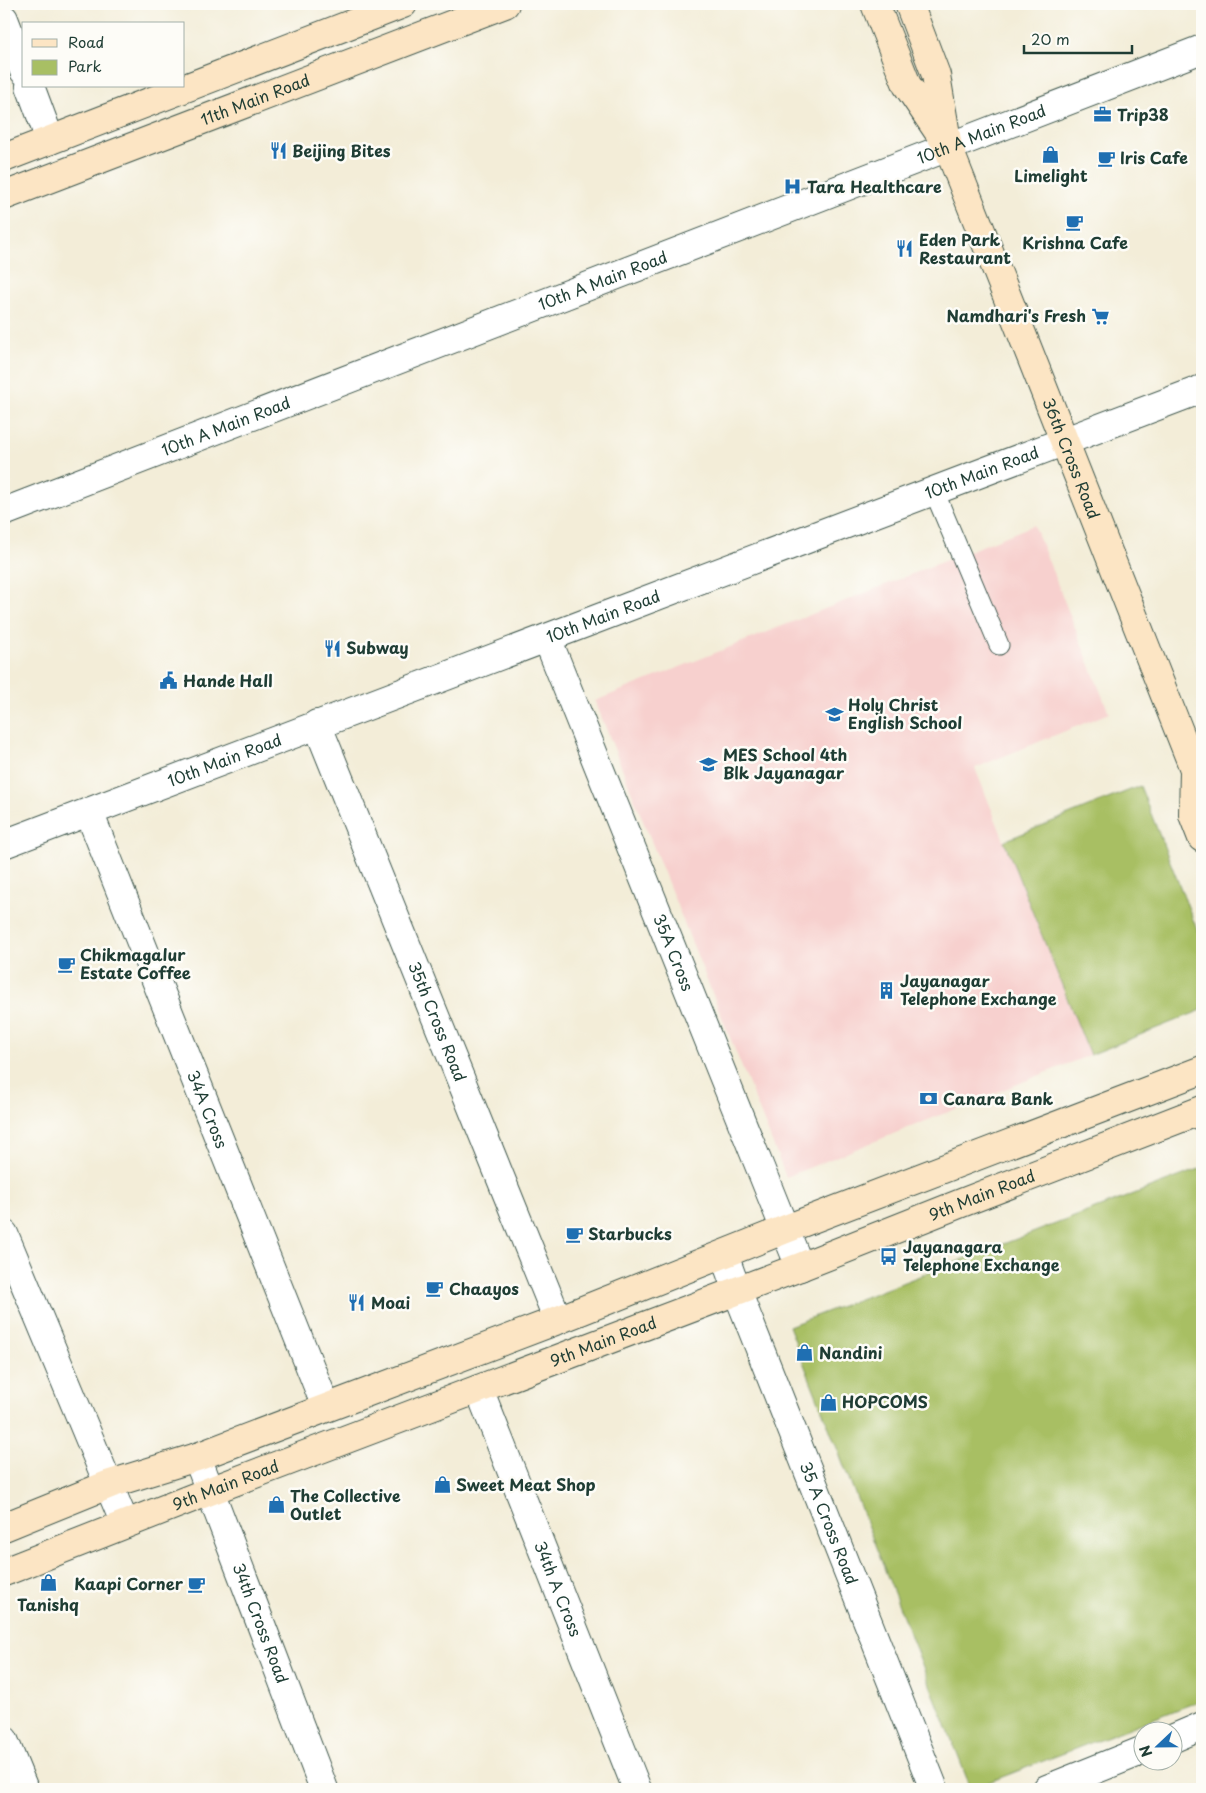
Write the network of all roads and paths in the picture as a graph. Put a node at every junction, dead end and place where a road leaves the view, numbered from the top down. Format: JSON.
{"nodes":[{"id":1,"x":404,"y":4,"type":"edge"},
{"id":2,"x":505,"y":4,"type":"edge"},
{"id":3,"x":875,"y":4,"type":"edge"},
{"id":4,"x":909,"y":4,"type":"edge"},
{"id":5,"x":4,"y":19,"type":"edge"},
{"id":6,"x":1202,"y":49,"type":"edge"},
{"id":7,"x":22,"y":66,"type":"edge"},
{"id":8,"x":31,"y":88,"type":"edge"},
{"id":9,"x":50,"y":140,"type":"junction"},
{"id":10,"x":948,"y":147,"type":"junction"},
{"id":11,"x":4,"y":158,"type":"edge"},
{"id":12,"x":4,"y":196,"type":"edge"},
{"id":13,"x":1202,"y":389,"type":"edge"},
{"id":14,"x":1065,"y":441,"type":"junction"},
{"id":15,"x":934,"y":491,"type":"junction"},
{"id":16,"x":4,"y":512,"type":"edge"},
{"id":17,"x":548,"y":638,"type":"junction"},
{"id":18,"x":999,"y":645,"type":"dead end"},
{"id":19,"x":317,"y":724,"type":"junction"},
{"id":20,"x":1200,"y":771,"type":"edge"},
{"id":21,"x":89,"y":812,"type":"junction"},
{"id":22,"x":1202,"y":838,"type":"edge"},
{"id":23,"x":4,"y":844,"type":"edge"},
{"id":24,"x":1202,"y":1070,"type":"edge"},
{"id":25,"x":1202,"y":1110,"type":"edge"},
{"id":26,"x":786,"y":1229,"type":"junction"},
{"id":27,"x":4,"y":1234,"type":"edge"},
{"id":28,"x":724,"y":1255,"type":"junction"},
{"id":29,"x":800,"y":1267,"type":"junction"},
{"id":30,"x":737,"y":1291,"type":"junction"},
{"id":31,"x":558,"y":1320,"type":"junction"},
{"id":32,"x":479,"y":1389,"type":"junction"},
{"id":33,"x":326,"y":1407,"type":"junction"},
{"id":34,"x":197,"y":1457,"type":"junction"},
{"id":35,"x":110,"y":1484,"type":"junction"},
{"id":36,"x":210,"y":1491,"type":"junction"},
{"id":37,"x":125,"y":1524,"type":"junction"},
{"id":38,"x":4,"y":1527,"type":"edge"},
{"id":39,"x":4,"y":1572,"type":"edge"},
{"id":40,"x":1202,"y":1726,"type":"edge"},
{"id":41,"x":1184,"y":1734,"type":"edge"},
{"id":42,"x":4,"y":1740,"type":"edge"},
{"id":43,"x":1134,"y":1754,"type":"edge"},
{"id":44,"x":24,"y":1789,"type":"edge"},
{"id":45,"x":324,"y":1789,"type":"edge"},
{"id":46,"x":637,"y":1789,"type":"edge"},
{"id":47,"x":934,"y":1789,"type":"edge"},
{"id":48,"x":1047,"y":1789,"type":"edge"}],
"edges":[{"from":1,"to":9,"type":"main road"},
{"from":2,"to":12,"type":"main road","name":"11th Main Road"},
{"from":3,"to":10,"type":"main road","name":"36th Cross Road"},
{"from":4,"to":10,"type":"main road","name":"36th Cross Road"},
{"from":5,"to":7,"type":"street"},
{"from":6,"to":10,"type":"street","name":"10th A Main Road"},
{"from":8,"to":9,"type":"street"},
{"from":9,"to":11,"type":"main road"},
{"from":10,"to":14,"type":"main road","name":"36th Cross Road"},
{"from":10,"to":16,"type":"street","name":"10th A Main Road"},
{"from":13,"to":14,"type":"street","name":"10th Main Road"},
{"from":14,"to":15,"type":"street","name":"10th Main Road"},
{"from":14,"to":20,"type":"main road","name":"36th Cross Road"},
{"from":15,"to":17,"type":"street","name":"10th Main Road"},
{"from":15,"to":18,"type":"lane"},
{"from":17,"to":19,"type":"street","name":"10th Main Road"},
{"from":17,"to":26,"type":"street","name":"35A Cross"},
{"from":19,"to":21,"type":"street","name":"10th Main Road"},
{"from":19,"to":31,"type":"street","name":"35th Cross Road"},
{"from":20,"to":22,"type":"main road","name":"36th Cross Road"},
{"from":21,"to":23,"type":"street","name":"10th Main Road"},
{"from":21,"to":33,"type":"street","name":"34A Cross"},
{"from":24,"to":26,"type":"main road"},
{"from":25,"to":29,"type":"main road","name":"9th Main Road"},
{"from":26,"to":28,"type":"main road"},
{"from":26,"to":29,"type":"street","name":"35A Cross"},
{"from":27,"to":35,"type":"street"},
{"from":28,"to":30,"type":"street","name":"35 A Cross Road"},
{"from":28,"to":31,"type":"main road"},
{"from":29,"to":30,"type":"main road","name":"9th Main Road"},
{"from":30,"to":32,"type":"main road","name":"9th Main Road"},
{"from":30,"to":47,"type":"street","name":"35 A Cross Road"},
{"from":31,"to":33,"type":"main road"},
{"from":32,"to":36,"type":"main road","name":"9th Main Road"},
{"from":32,"to":46,"type":"street","name":"34th A Cross"},
{"from":33,"to":34,"type":"main road"},
{"from":34,"to":35,"type":"main road"},
{"from":34,"to":36,"type":"street","name":"34th Cross Road"},
{"from":35,"to":37,"type":"street"},
{"from":35,"to":38,"type":"main road"},
{"from":36,"to":37,"type":"main road","name":"9th Main Road"},
{"from":36,"to":45,"type":"street","name":"34th Cross Road"},
{"from":37,"to":39,"type":"main road","name":"9th Main Road"},
{"from":40,"to":41,"type":"street"},
{"from":42,"to":44,"type":"street"},
{"from":43,"to":48,"type":"street"}]}
